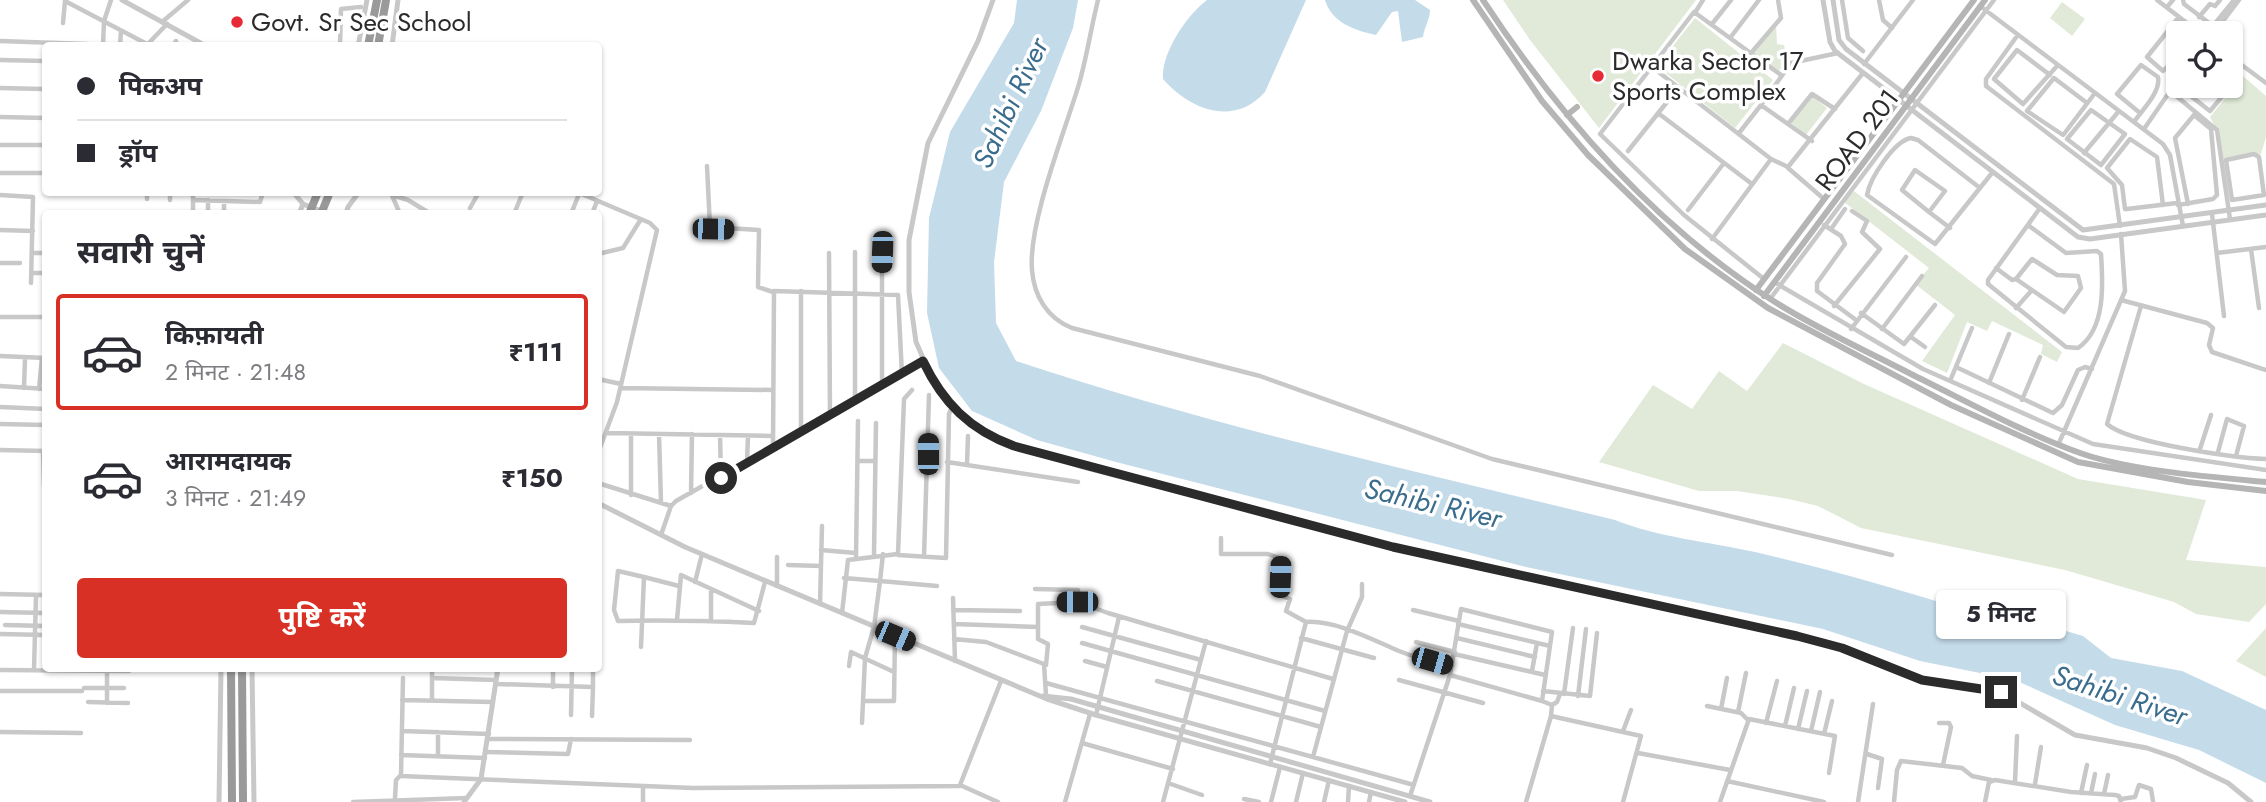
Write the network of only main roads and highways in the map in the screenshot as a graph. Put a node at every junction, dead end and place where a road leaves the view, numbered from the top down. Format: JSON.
{"nodes":[{"id":1,"x":377,"y":0,"type":"edge"},
{"id":2,"x":386,"y":0,"type":"edge"},
{"id":3,"x":1473,"y":0,"type":"edge"},
{"id":4,"x":1483,"y":0,"type":"edge"},
{"id":5,"x":1974,"y":0,"type":"edge"},
{"id":6,"x":1983,"y":6,"type":"edge"},
{"id":7,"x":369,"y":42,"type":"edge"},
{"id":8,"x":379,"y":42,"type":"edge"},
{"id":9,"x":1577,"y":107,"type":"dead end"},
{"id":10,"x":1567,"y":115,"type":"junction"},
{"id":11,"x":1757,"y":289,"type":"junction"},
{"id":12,"x":1751,"y":297,"type":"junction"},
{"id":13,"x":1767,"y":297,"type":"junction"},
{"id":14,"x":1759,"y":302,"type":"junction"},
{"id":15,"x":2266,"y":482,"type":"edge"},
{"id":16,"x":2266,"y":491,"type":"edge"},
{"id":17,"x":231,"y":672,"type":"edge"},
{"id":18,"x":243,"y":672,"type":"edge"},
{"id":19,"x":232,"y":802,"type":"edge"},
{"id":20,"x":243,"y":802,"type":"edge"}],
"edges":[{"from":1,"to":7,"type":"highway"},
{"from":2,"to":8,"type":"highway"},
{"from":3,"to":12,"type":"main road"},
{"from":4,"to":10,"type":"main road"},
{"from":5,"to":11,"type":"main road","name":"ROAD 201"},
{"from":6,"to":13,"type":"main road","name":"ROAD 201"},
{"from":9,"to":10,"type":"main road"},
{"from":10,"to":11,"type":"main road"},
{"from":11,"to":12,"type":"main road","name":"ROAD 201"},
{"from":11,"to":13,"type":"main road"},
{"from":12,"to":14,"type":"main road"},
{"from":13,"to":14,"type":"main road","name":"ROAD 201"},
{"from":13,"to":15,"type":"main road"},
{"from":14,"to":16,"type":"main road"},
{"from":17,"to":19,"type":"highway"},
{"from":18,"to":20,"type":"highway"}]}
